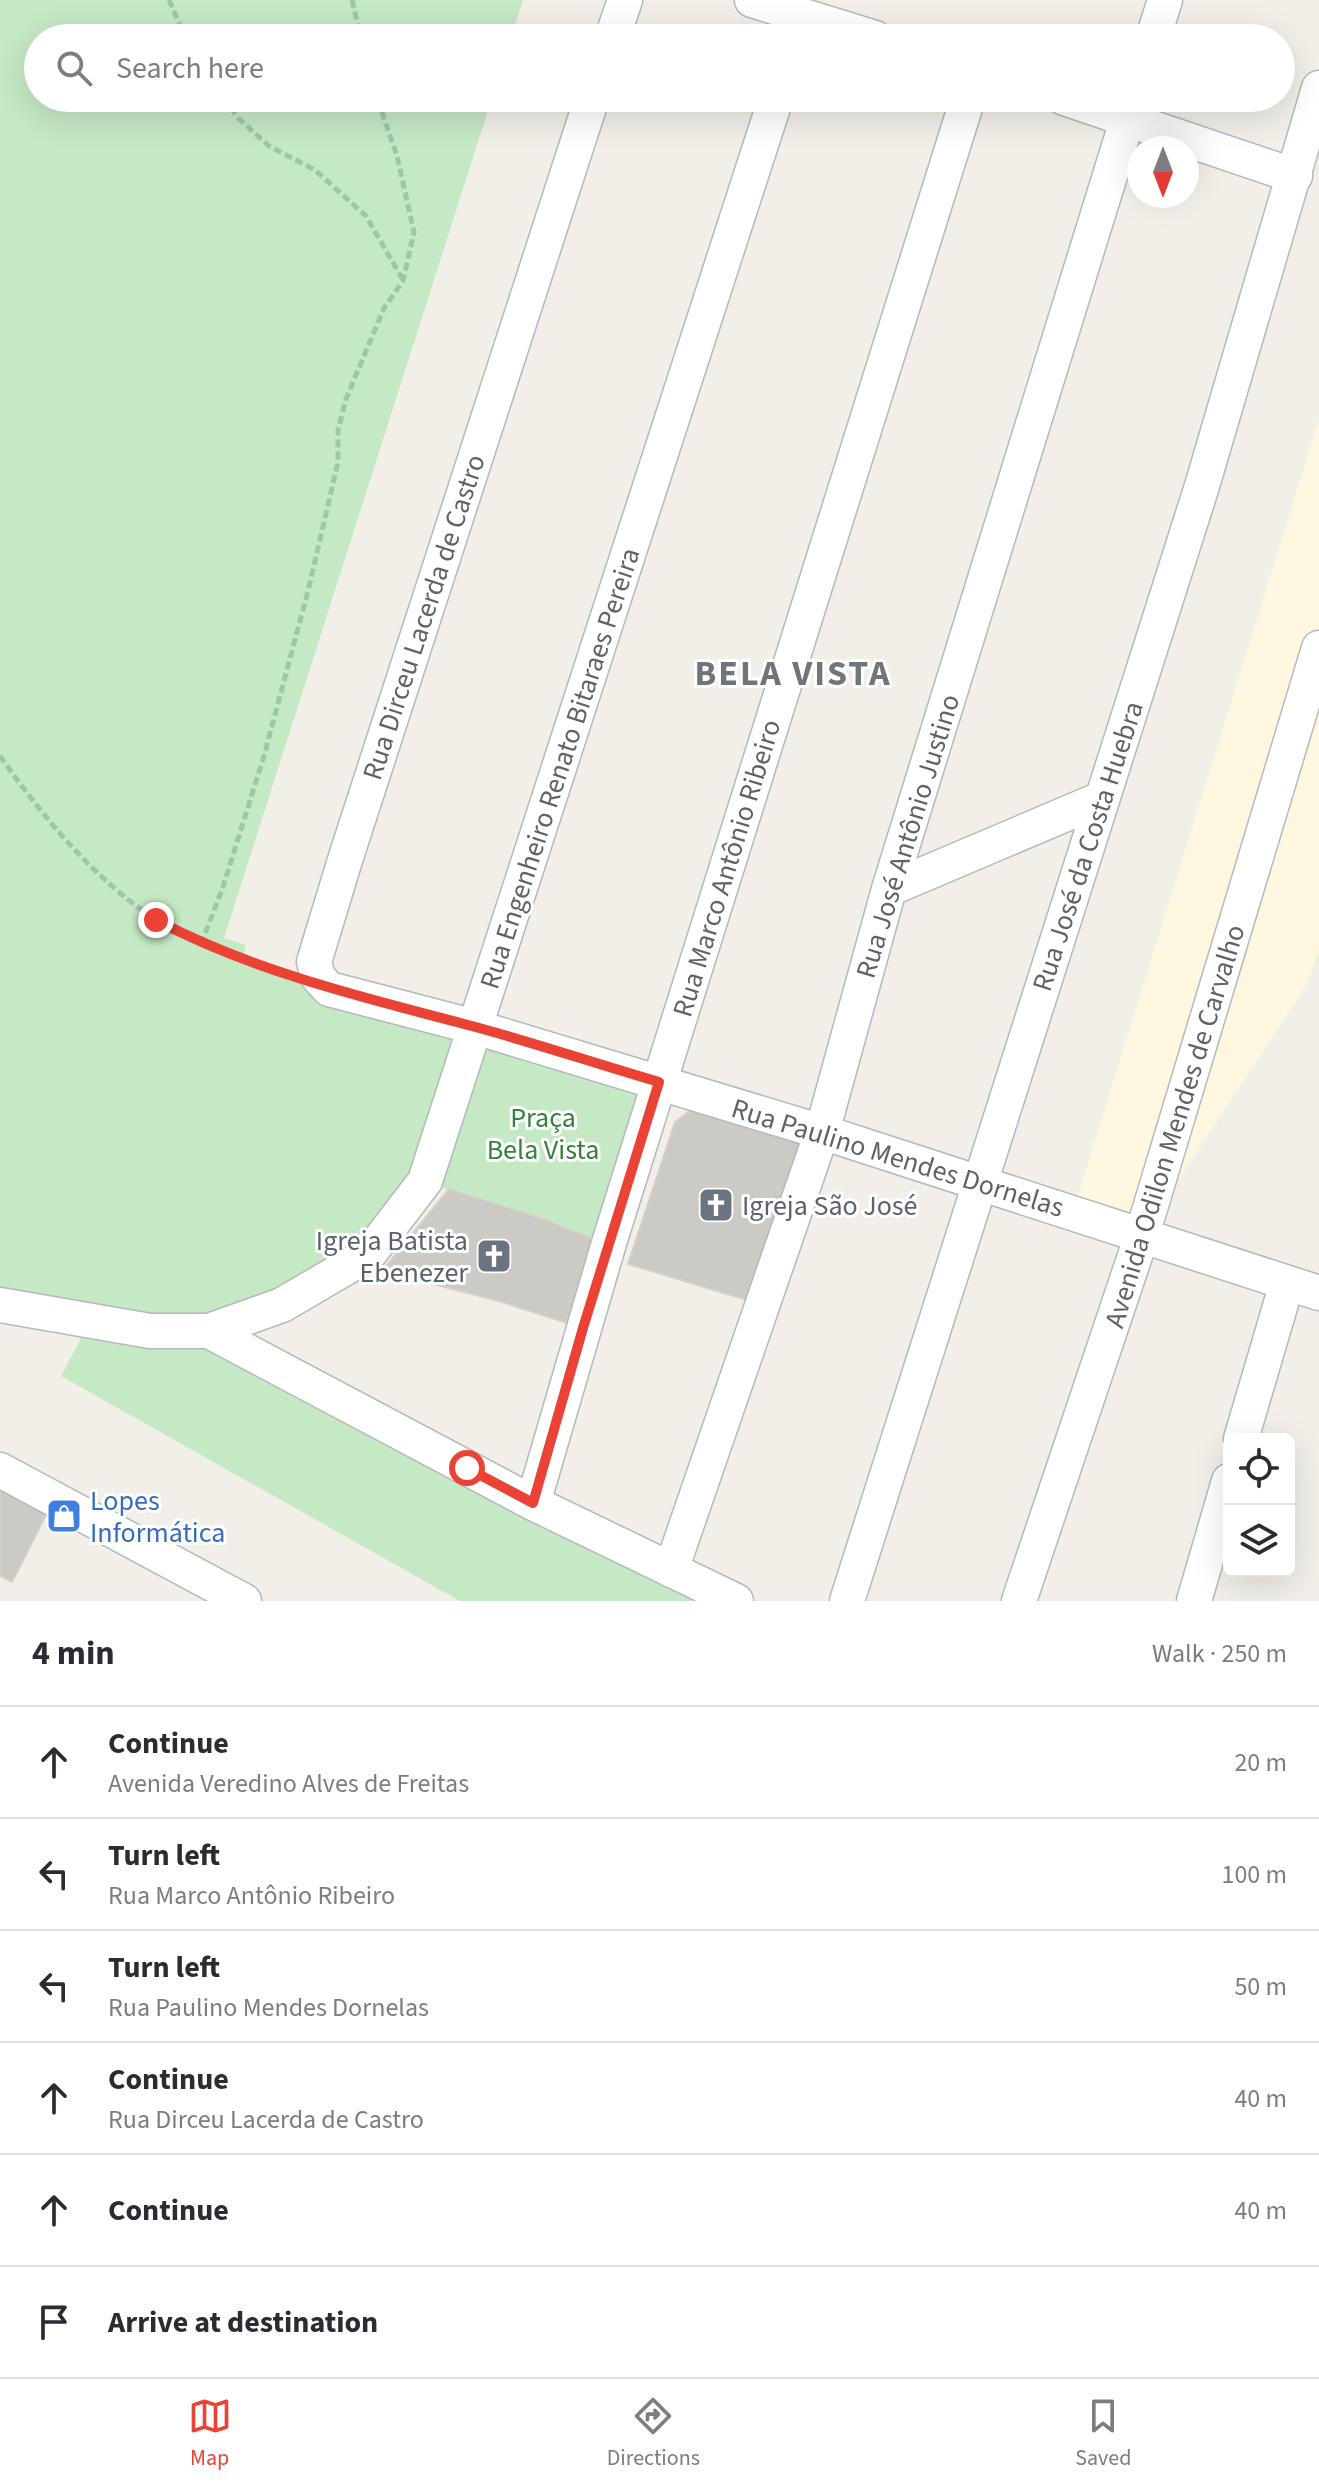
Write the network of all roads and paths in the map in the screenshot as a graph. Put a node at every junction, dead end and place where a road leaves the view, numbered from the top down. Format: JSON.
{"nodes":[{"id":1,"x":169,"y":0,"type":"edge"},
{"id":2,"x":352,"y":0,"type":"edge"},
{"id":3,"x":625,"y":0,"type":"edge"},
{"id":4,"x":752,"y":0,"type":"edge"},
{"id":5,"x":1165,"y":0,"type":"edge"},
{"id":6,"x":180,"y":24,"type":"edge"},
{"id":7,"x":358,"y":24,"type":"edge"},
{"id":8,"x":617,"y":24,"type":"edge"},
{"id":9,"x":795,"y":24,"type":"edge"},
{"id":10,"x":1157,"y":24,"type":"edge"},
{"id":11,"x":1319,"y":88,"type":"edge"},
{"id":12,"x":234,"y":112,"type":"edge"},
{"id":13,"x":382,"y":112,"type":"edge"},
{"id":14,"x":587,"y":112,"type":"edge"},
{"id":15,"x":771,"y":112,"type":"edge"},
{"id":16,"x":964,"y":112,"type":"edge"},
{"id":17,"x":1130,"y":112,"type":"edge"},
{"id":18,"x":1141,"y":112,"type":"edge"},
{"id":19,"x":1295,"y":176,"type":"junction"},
{"id":20,"x":403,"y":281,"type":"junction"},
{"id":21,"x":1319,"y":648,"type":"edge"},
{"id":22,"x":0,"y":756,"type":"edge"},
{"id":23,"x":1101,"y":799,"type":"junction"},
{"id":24,"x":889,"y":889,"type":"junction"},
{"id":25,"x":201,"y":944,"type":"junction"},
{"id":26,"x":329,"y":989,"type":"junction"},
{"id":27,"x":475,"y":1027,"type":"junction"},
{"id":28,"x":659,"y":1082,"type":"junction"},
{"id":29,"x":822,"y":1132,"type":"junction"},
{"id":30,"x":980,"y":1181,"type":"junction"},
{"id":31,"x":1142,"y":1235,"type":"junction"},
{"id":32,"x":1303,"y":1288,"type":"edge"},
{"id":33,"x":0,"y":1305,"type":"edge"},
{"id":34,"x":209,"y":1331,"type":"junction"},
{"id":35,"x":1243,"y":1433,"type":"edge"},
{"id":36,"x":0,"y":1470,"type":"edge"},
{"id":37,"x":1223,"y":1502,"type":"edge"},
{"id":38,"x":533,"y":1503,"type":"junction"},
{"id":39,"x":671,"y":1570,"type":"junction"},
{"id":40,"x":244,"y":1601,"type":"edge"},
{"id":41,"x":736,"y":1601,"type":"edge"},
{"id":42,"x":847,"y":1601,"type":"edge"},
{"id":43,"x":1019,"y":1601,"type":"edge"},
{"id":44,"x":1194,"y":1601,"type":"edge"}],
"edges":[{"from":1,"to":6,"type":"path"},
{"from":2,"to":7,"type":"path"},
{"from":3,"to":8,"type":"street"},
{"from":4,"to":9,"type":"street"},
{"from":5,"to":10,"type":"street"},
{"from":11,"to":19,"type":"street","name":"Rua José da Costa Huebra"},
{"from":12,"to":20,"type":"path"},
{"from":13,"to":20,"type":"path"},
{"from":14,"to":26,"type":"street","name":"Rua Dirceu Lacerda de Castro"},
{"from":15,"to":27,"type":"street","name":"Rua Engenheiro Renato Bitaraes Pereira"},
{"from":16,"to":28,"type":"street","name":"Rua Marco Antônio Ribeiro"},
{"from":17,"to":24,"type":"street","name":"Rua José Antônio Justino"},
{"from":18,"to":19,"type":"street"},
{"from":19,"to":23,"type":"street","name":"Rua José da Costa Huebra"},
{"from":20,"to":25,"type":"path"},
{"from":21,"to":31,"type":"street","name":"Avenida Odilon Mendes de Carvalho"},
{"from":22,"to":25,"type":"path"},
{"from":23,"to":24,"type":"street"},
{"from":23,"to":30,"type":"street","name":"Rua José da Costa Huebra"},
{"from":24,"to":29,"type":"street","name":"Rua José Antônio Justino"},
{"from":25,"to":26,"type":"path"},
{"from":26,"to":27,"type":"street"},
{"from":27,"to":28,"type":"street","name":"Rua Paulino Mendes Dornelas"},
{"from":27,"to":34,"type":"street","name":"Rua Engenheiro Renato Bitaraes Pereira"},
{"from":28,"to":29,"type":"street","name":"Rua Paulino Mendes Dornelas"},
{"from":28,"to":38,"type":"street","name":"Rua Marco Antônio Ribeiro"},
{"from":29,"to":30,"type":"street","name":"Rua Paulino Mendes Dornelas"},
{"from":29,"to":39,"type":"street","name":"Rua José Antônio Justino"},
{"from":30,"to":31,"type":"street","name":"Rua Paulino Mendes Dornelas"},
{"from":30,"to":42,"type":"street","name":"Rua José da Costa Huebra"},
{"from":31,"to":32,"type":"street","name":"Rua Paulino Mendes Dornelas"},
{"from":31,"to":43,"type":"street","name":"Avenida Odilon Mendes de Carvalho"},
{"from":32,"to":35,"type":"street"},
{"from":33,"to":34,"type":"street"},
{"from":34,"to":38,"type":"street"},
{"from":36,"to":40,"type":"street"},
{"from":37,"to":44,"type":"street"},
{"from":38,"to":39,"type":"street"},
{"from":39,"to":41,"type":"street"}]}
